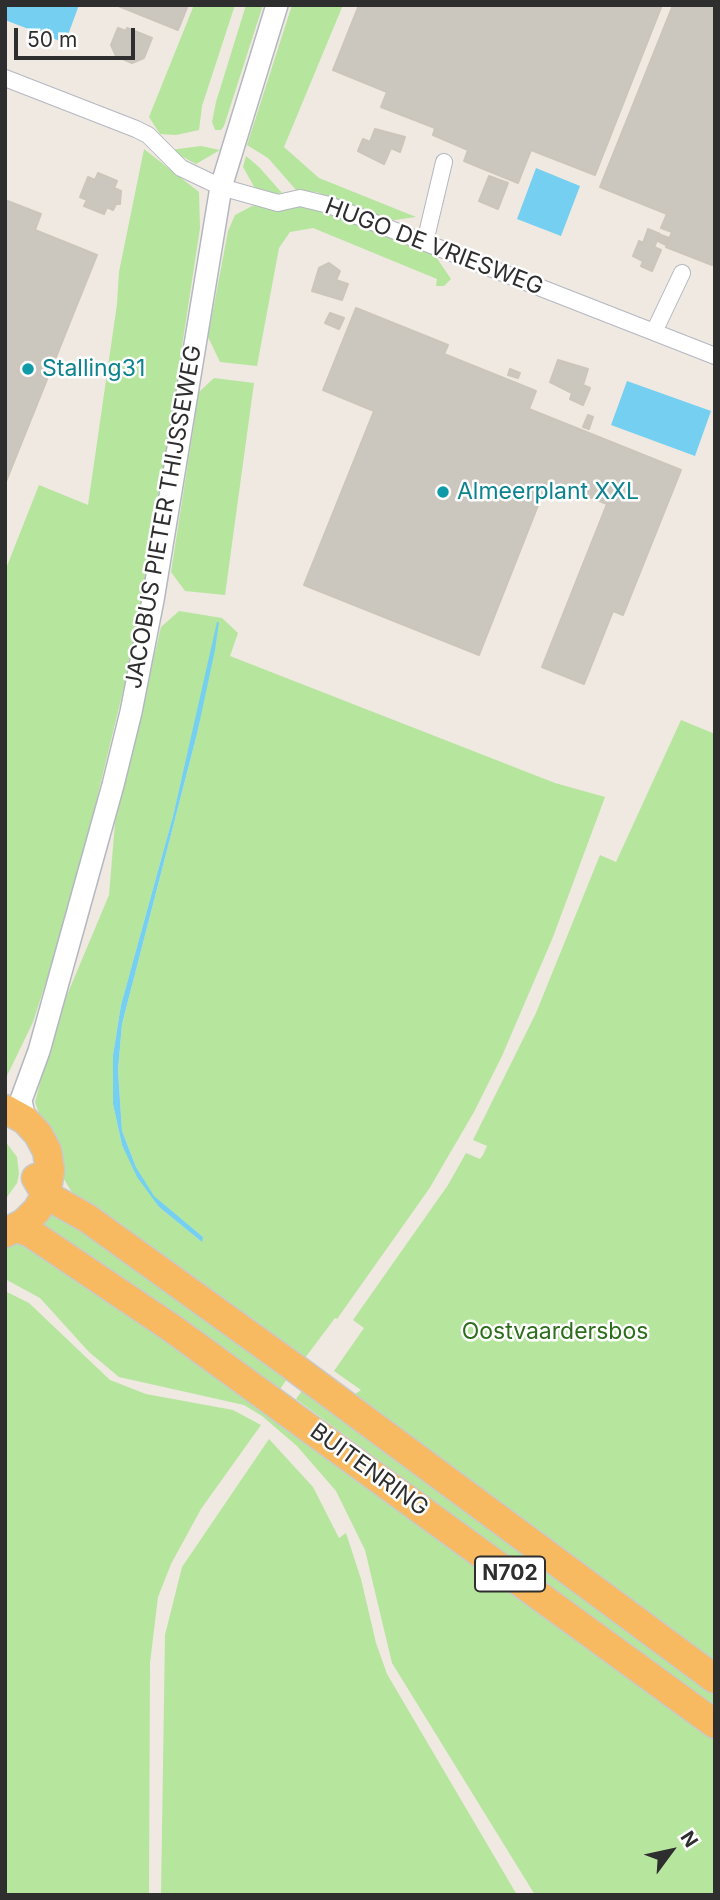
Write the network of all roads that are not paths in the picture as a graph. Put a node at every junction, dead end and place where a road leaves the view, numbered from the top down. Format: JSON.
{"nodes":[{"id":1,"x":277,"y":5,"type":"edge"},
{"id":2,"x":5,"y":78,"type":"edge"},
{"id":3,"x":444,"y":162,"type":"dead end"},
{"id":4,"x":221,"y":187,"type":"junction"},
{"id":5,"x":425,"y":242,"type":"junction"},
{"id":6,"x":682,"y":273,"type":"dead end"},
{"id":7,"x":654,"y":332,"type":"junction"},
{"id":8,"x":715,"y":356,"type":"edge"},
{"id":9,"x":43,"y":1028,"type":"junction"},
{"id":10,"x":5,"y":1096,"type":"edge"},
{"id":11,"x":12,"y":1117,"type":"edge"},
{"id":12,"x":44,"y":1184,"type":"junction"},
{"id":13,"x":9,"y":1227,"type":"edge"},
{"id":14,"x":715,"y":1679,"type":"edge"},
{"id":15,"x":715,"y":1724,"type":"edge"}],
"edges":[{"from":1,"to":4,"type":"street","name":"JACOBUS PIETER THIJSSEWEG"},
{"from":2,"to":4,"type":"street","name":"HUGO DE VRIESWEG"},
{"from":3,"to":5,"type":"street"},
{"from":4,"to":5,"type":"street","name":"HUGO DE VRIESWEG"},
{"from":4,"to":9,"type":"street","name":"JACOBUS PIETER THIJSSEWEG"},
{"from":5,"to":7,"type":"street","name":"HUGO DE VRIESWEG"},
{"from":6,"to":7,"type":"street"},
{"from":7,"to":8,"type":"street","name":"HUGO DE VRIESWEG"},
{"from":9,"to":10,"type":"street","name":"JACOBUS PIETER THIJSSEWEG"},
{"from":9,"to":11,"type":"street","name":"JACOBUS PIETER THIJSSEWEG"},
{"from":11,"to":12,"type":"highway"},
{"from":12,"to":13,"type":"highway","number":"N702"},
{"from":12,"to":14,"type":"highway","name":"BUITENRING","number":"N702"},
{"from":13,"to":15,"type":"highway","name":"BUITENRING","number":"N702"}]}
